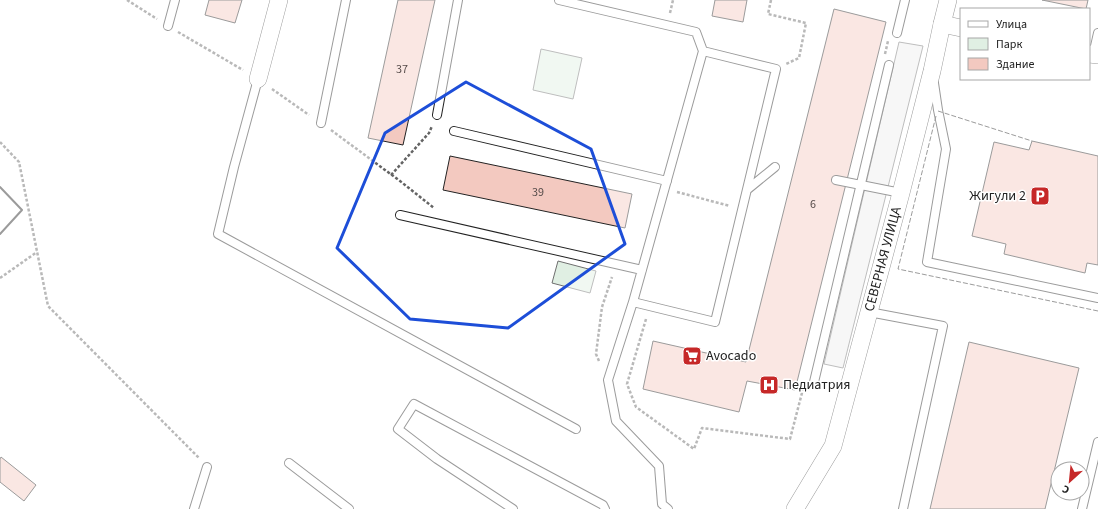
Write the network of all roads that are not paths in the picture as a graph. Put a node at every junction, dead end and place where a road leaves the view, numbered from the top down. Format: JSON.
{"nodes":[{"id":1,"x":175,"y":0,"type":"edge"},
{"id":2,"x":279,"y":0,"type":"edge"},
{"id":3,"x":346,"y":0,"type":"edge"},
{"id":4,"x":458,"y":0,"type":"edge"},
{"id":5,"x":559,"y":0,"type":"edge"},
{"id":6,"x":905,"y":0,"type":"edge"},
{"id":7,"x":948,"y":0,"type":"edge"},
{"id":8,"x":942,"y":24,"type":"junction"},
{"id":9,"x":168,"y":26,"type":"road end"},
{"id":10,"x":960,"y":28,"type":"edge"},
{"id":11,"x":897,"y":33,"type":"dead end"},
{"id":12,"x":1098,"y":33,"type":"edge"},
{"id":13,"x":703,"y":51,"type":"junction"},
{"id":14,"x":1093,"y":55,"type":"edge"},
{"id":15,"x":889,"y":65,"type":"dead end"},
{"id":16,"x":932,"y":71,"type":"junction"},
{"id":17,"x":258,"y":79,"type":"joint"},
{"id":18,"x":436,"y":115,"type":"dead end"},
{"id":19,"x":321,"y":123,"type":"dead end"},
{"id":20,"x":454,"y":131,"type":"dead end"},
{"id":21,"x":774,"y":167,"type":"dead end"},
{"id":22,"x":836,"y":180,"type":"dead end"},
{"id":23,"x":666,"y":185,"type":"junction"},
{"id":24,"x":860,"y":185,"type":"junction"},
{"id":25,"x":748,"y":189,"type":"junction"},
{"id":26,"x":901,"y":193,"type":"junction"},
{"id":27,"x":400,"y":215,"type":"dead end"},
{"id":28,"x":642,"y":270,"type":"junction"},
{"id":29,"x":1098,"y":298,"type":"edge"},
{"id":30,"x":633,"y":302,"type":"junction"},
{"id":31,"x":869,"y":312,"type":"junction"},
{"id":32,"x":814,"y":382,"type":"dead end"},
{"id":33,"x":576,"y":429,"type":"dead end"},
{"id":34,"x":1098,"y":442,"type":"edge"},
{"id":35,"x":288,"y":462,"type":"dead end"},
{"id":36,"x":207,"y":467,"type":"road end"},
{"id":37,"x":194,"y":509,"type":"edge"},
{"id":38,"x":349,"y":509,"type":"edge"},
{"id":39,"x":513,"y":509,"type":"edge"},
{"id":40,"x":605,"y":509,"type":"edge"},
{"id":41,"x":668,"y":509,"type":"edge"},
{"id":42,"x":795,"y":509,"type":"edge"},
{"id":43,"x":903,"y":509,"type":"edge"},
{"id":44,"x":1082,"y":509,"type":"edge"}],
"edges":[{"from":1,"to":9,"type":"lane"},
{"from":2,"to":17,"type":"street"},
{"from":3,"to":19,"type":"lane"},
{"from":4,"to":18,"type":"lane"},
{"from":5,"to":13,"type":"lane"},
{"from":6,"to":11,"type":"lane"},
{"from":7,"to":8,"type":"street","name":"СЕВЕРНАЯ УЛИЦА"},
{"from":8,"to":10,"type":"street"},
{"from":8,"to":16,"type":"street","name":"СЕВЕРНАЯ УЛИЦА"},
{"from":12,"to":14,"type":"lane"},
{"from":13,"to":23,"type":"lane"},
{"from":13,"to":25,"type":"lane"},
{"from":15,"to":24,"type":"lane"},
{"from":16,"to":26,"type":"street","name":"СЕВЕРНАЯ УЛИЦА"},
{"from":16,"to":29,"type":"lane"},
{"from":17,"to":33,"type":"lane"},
{"from":20,"to":23,"type":"lane"},
{"from":21,"to":25,"type":"lane"},
{"from":22,"to":24,"type":"lane"},
{"from":23,"to":28,"type":"lane"},
{"from":24,"to":26,"type":"lane"},
{"from":24,"to":32,"type":"lane"},
{"from":25,"to":30,"type":"lane"},
{"from":26,"to":31,"type":"street","name":"СЕВЕРНАЯ УЛИЦА"},
{"from":27,"to":28,"type":"lane"},
{"from":28,"to":30,"type":"lane"},
{"from":30,"to":41,"type":"lane"},
{"from":31,"to":42,"type":"street","name":"СЕВЕРНАЯ УЛИЦА"},
{"from":31,"to":43,"type":"lane"},
{"from":34,"to":44,"type":"lane"},
{"from":35,"to":38,"type":"lane"},
{"from":36,"to":37,"type":"lane"},
{"from":39,"to":40,"type":"lane"}]}
